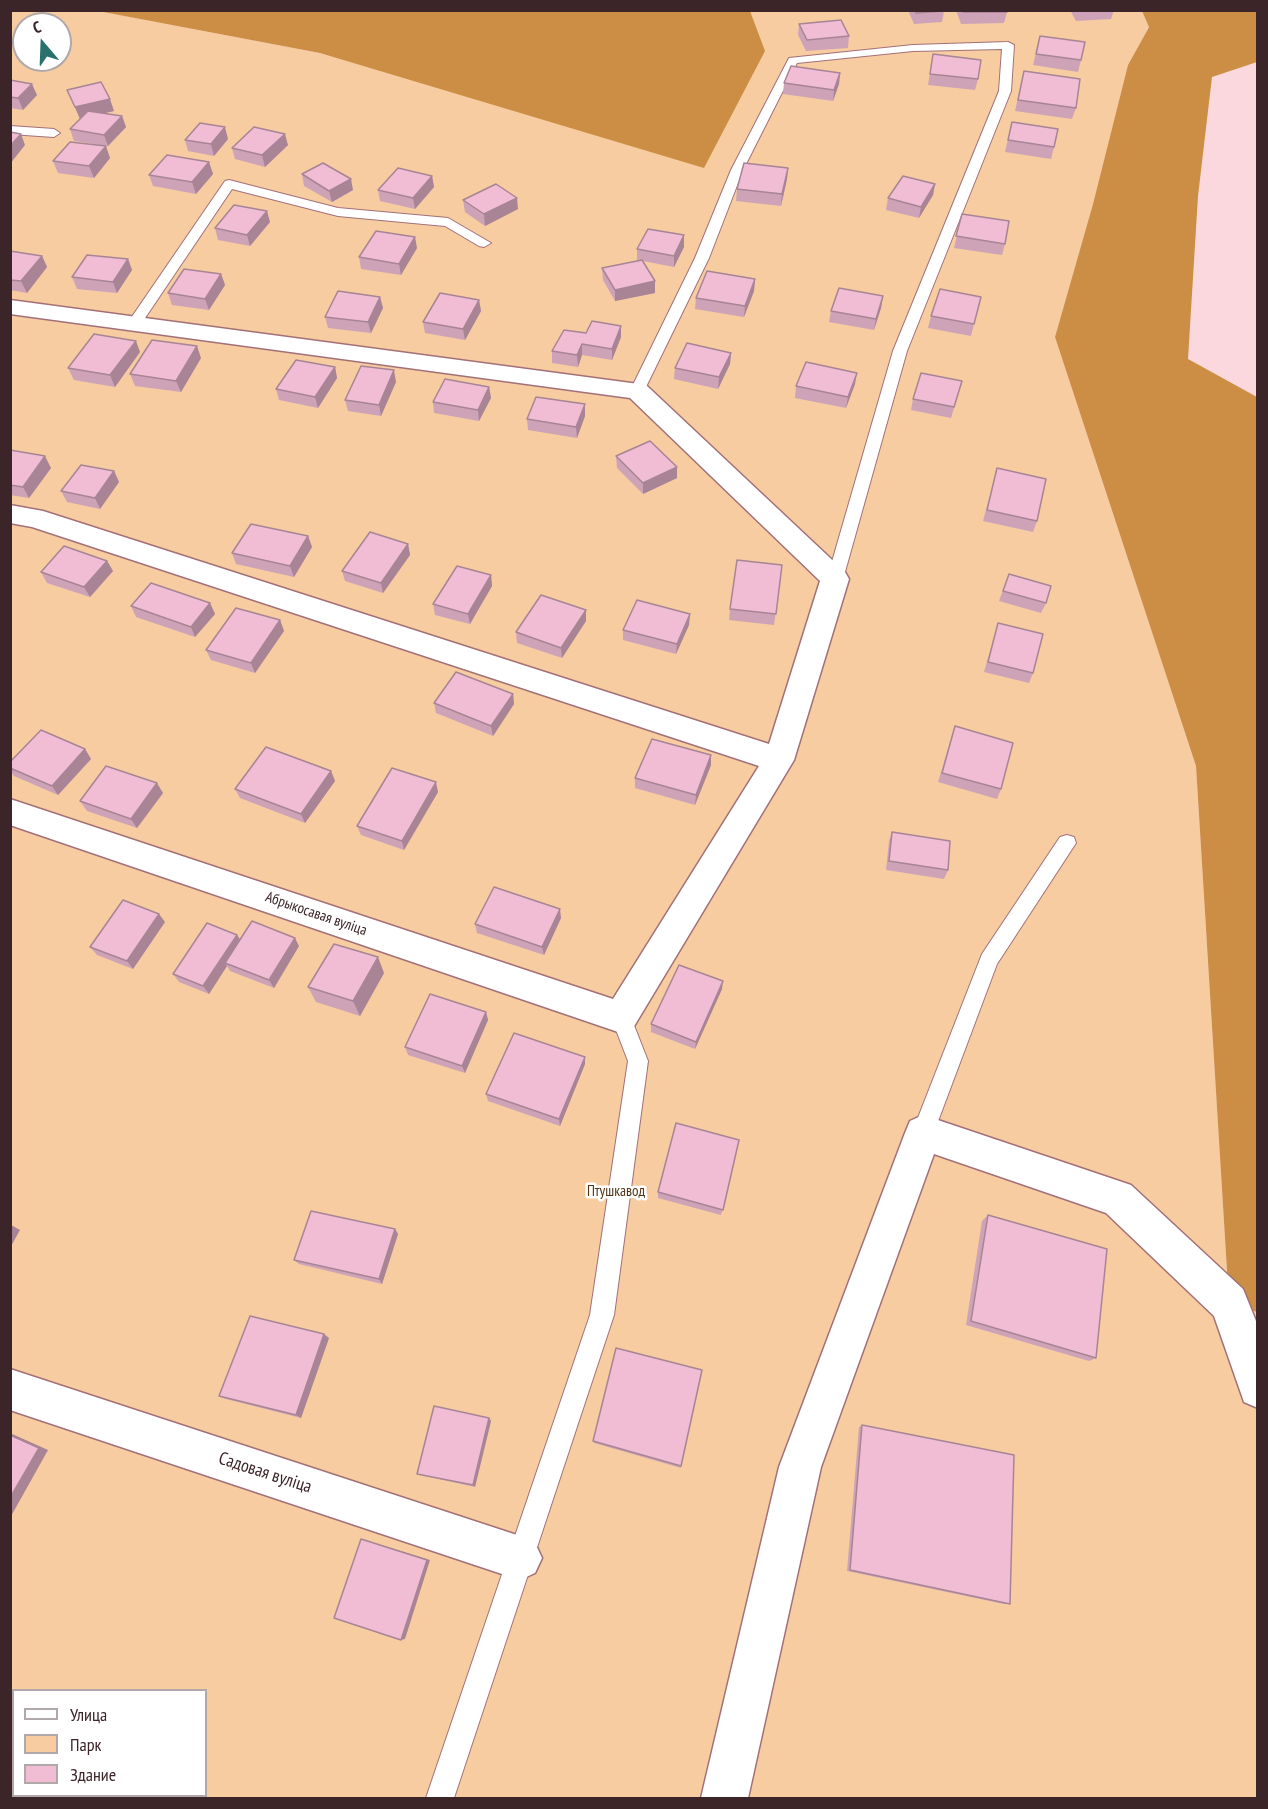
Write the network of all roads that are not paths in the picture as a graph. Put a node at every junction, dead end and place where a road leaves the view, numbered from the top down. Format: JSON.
{"nodes":[{"id":1,"x":10,"y":130,"type":"edge"},
{"id":2,"x":54,"y":133,"type":"dead end"},
{"id":3,"x":484,"y":243,"type":"dead end"},
{"id":4,"x":10,"y":308,"type":"edge"},
{"id":5,"x":134,"y":324,"type":"junction"},
{"id":6,"x":637,"y":391,"type":"junction"},
{"id":7,"x":10,"y":514,"type":"edge"},
{"id":8,"x":835,"y":579,"type":"junction"},
{"id":9,"x":779,"y":760,"type":"junction"},
{"id":10,"x":10,"y":812,"type":"edge"},
{"id":11,"x":1067,"y":843,"type":"dead end"},
{"id":12,"x":621,"y":1017,"type":"junction"},
{"id":13,"x":923,"y":1133,"type":"junction"},
{"id":14,"x":1257,"y":1383,"type":"edge"},
{"id":15,"x":10,"y":1389,"type":"edge"},
{"id":16,"x":520,"y":1558,"type":"junction"},
{"id":17,"x":440,"y":1798,"type":"edge"},
{"id":18,"x":724,"y":1798,"type":"edge"}],
"edges":[{"from":1,"to":2,"type":"lane"},
{"from":3,"to":5,"type":"lane"},
{"from":4,"to":5,"type":"street"},
{"from":5,"to":6,"type":"street"},
{"from":6,"to":8,"type":"street"},
{"from":6,"to":8,"type":"lane"},
{"from":7,"to":9,"type":"street"},
{"from":8,"to":9,"type":"street"},
{"from":9,"to":12,"type":"street"},
{"from":10,"to":12,"type":"street","name":"Абрыкосавая вуліца"},
{"from":11,"to":13,"type":"lane"},
{"from":12,"to":16,"type":"lane"},
{"from":13,"to":14,"type":"street"},
{"from":13,"to":18,"type":"street"},
{"from":15,"to":16,"type":"street","name":"Садовая вуліца"},
{"from":16,"to":17,"type":"lane"}]}
